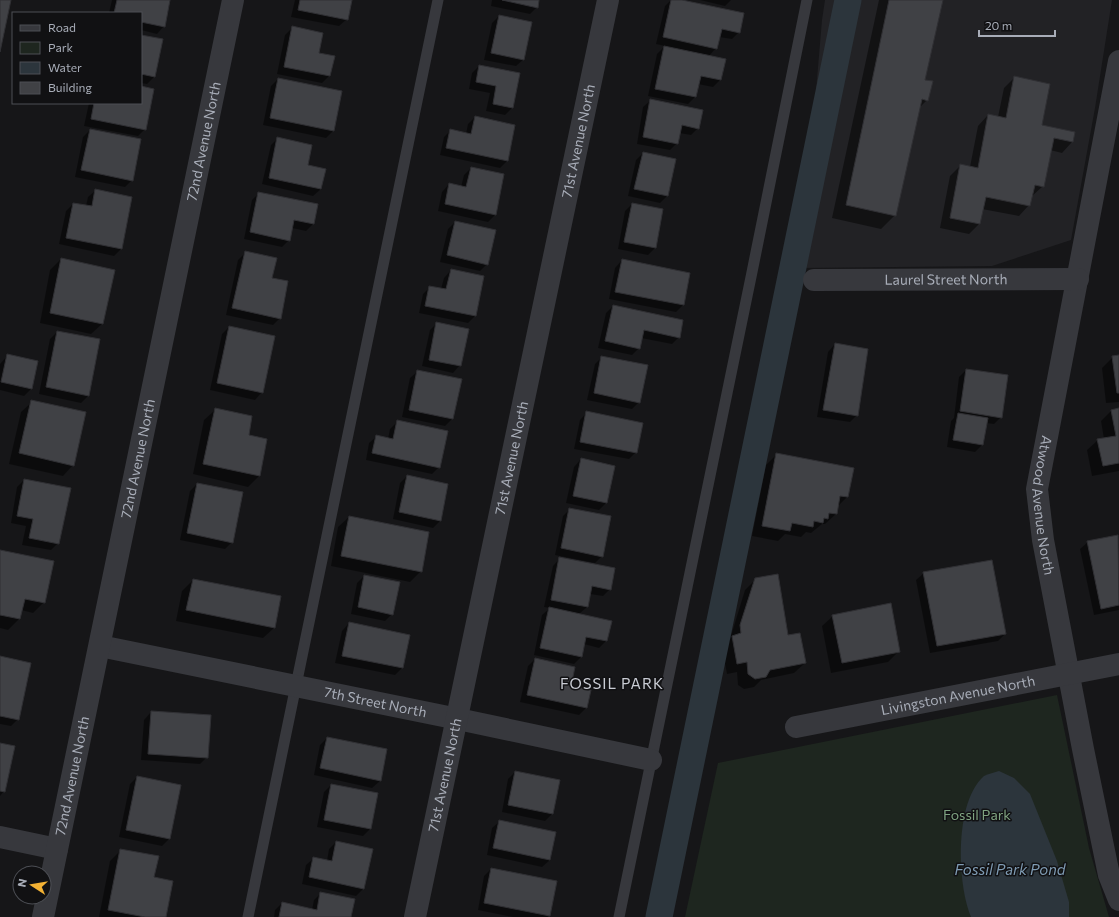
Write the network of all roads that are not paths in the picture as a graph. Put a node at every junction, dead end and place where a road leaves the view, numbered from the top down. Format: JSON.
{"nodes":[{"id":1,"x":233,"y":0,"type":"edge"},
{"id":2,"x":438,"y":0,"type":"edge"},
{"id":3,"x":608,"y":0,"type":"edge"},
{"id":4,"x":807,"y":0,"type":"edge"},
{"id":5,"x":1119,"y":61,"type":"edge"},
{"id":6,"x":1078,"y":279,"type":"junction"},
{"id":7,"x":814,"y":280,"type":"dead end"},
{"id":8,"x":100,"y":646,"type":"junction"},
{"id":9,"x":1119,"y":664,"type":"edge"},
{"id":10,"x":1068,"y":673,"type":"junction"},
{"id":11,"x":296,"y":686,"type":"junction"},
{"id":12,"x":458,"y":718,"type":"junction"},
{"id":13,"x":796,"y":727,"type":"dead end"},
{"id":14,"x":651,"y":760,"type":"junction"},
{"id":15,"x":0,"y":837,"type":"edge"},
{"id":16,"x":57,"y":850,"type":"junction"},
{"id":17,"x":1119,"y":900,"type":"edge"},
{"id":18,"x":43,"y":917,"type":"edge"},
{"id":19,"x":248,"y":917,"type":"edge"},
{"id":20,"x":415,"y":917,"type":"edge"},
{"id":21,"x":619,"y":917,"type":"edge"}],
"edges":[{"from":1,"to":8,"type":"street","name":"72nd Avenue North"},
{"from":2,"to":11,"type":"lane"},
{"from":3,"to":12,"type":"street","name":"71st Avenue North"},
{"from":4,"to":14,"type":"lane"},
{"from":5,"to":6,"type":"street","name":"Atwood Avenue North"},
{"from":6,"to":7,"type":"street","name":"Laurel Street North"},
{"from":6,"to":10,"type":"street","name":"Atwood Avenue North"},
{"from":8,"to":11,"type":"street","name":"7th Street North"},
{"from":8,"to":16,"type":"street","name":"72nd Avenue North"},
{"from":9,"to":10,"type":"street","name":"Livingston Avenue North"},
{"from":10,"to":13,"type":"street","name":"Livingston Avenue North"},
{"from":10,"to":17,"type":"street","name":"Atwood Avenue North"},
{"from":11,"to":12,"type":"street","name":"7th Street North"},
{"from":11,"to":19,"type":"lane"},
{"from":12,"to":14,"type":"street","name":"7th Street North"},
{"from":12,"to":20,"type":"street","name":"71st Avenue North"},
{"from":14,"to":21,"type":"lane"},
{"from":15,"to":16,"type":"street"},
{"from":16,"to":18,"type":"street","name":"72nd Avenue North"}]}
